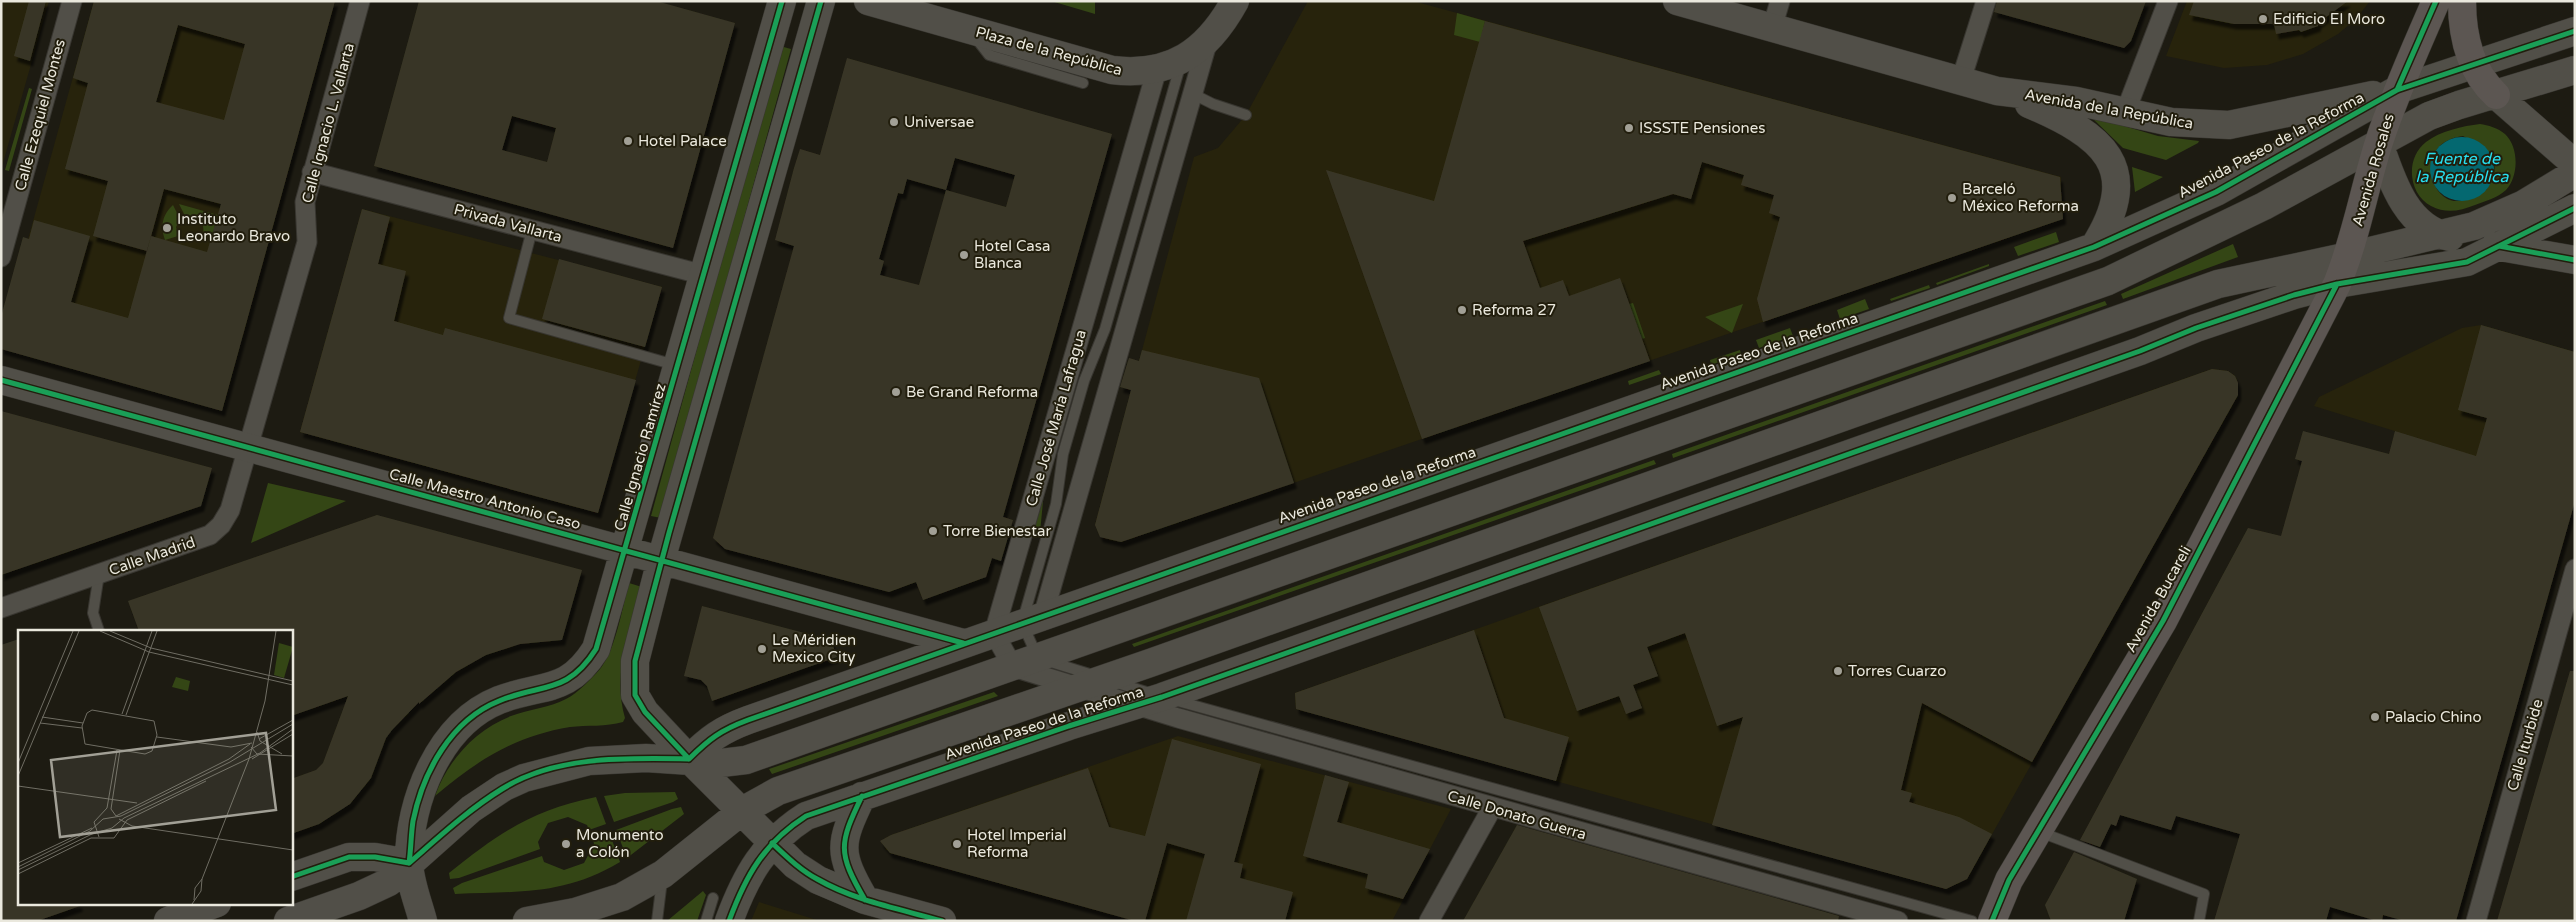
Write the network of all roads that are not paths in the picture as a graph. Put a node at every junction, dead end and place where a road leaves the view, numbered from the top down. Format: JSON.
{"nodes":[{"id":1,"x":72,"y":1,"type":"edge"},
{"id":2,"x":360,"y":1,"type":"edge"},
{"id":3,"x":782,"y":1,"type":"edge"},
{"id":4,"x":821,"y":1,"type":"edge"},
{"id":5,"x":868,"y":1,"type":"edge"},
{"id":6,"x":1235,"y":1,"type":"edge"},
{"id":7,"x":1678,"y":1,"type":"edge"},
{"id":8,"x":1780,"y":1,"type":"edge"},
{"id":9,"x":1986,"y":1,"type":"edge"},
{"id":10,"x":2168,"y":1,"type":"edge"},
{"id":11,"x":2436,"y":1,"type":"edge"},
{"id":12,"x":2462,"y":1,"type":"edge"},
{"id":13,"x":1772,"y":28,"type":"junction"},
{"id":14,"x":969,"y":30,"type":"junction"},
{"id":15,"x":2575,"y":31,"type":"edge"},
{"id":16,"x":1208,"y":40,"type":"junction"},
{"id":17,"x":1169,"y":65,"type":"junction"},
{"id":18,"x":2473,"y":65,"type":"junction"},
{"id":19,"x":2575,"y":70,"type":"edge"},
{"id":20,"x":1961,"y":80,"type":"junction"},
{"id":21,"x":1083,"y":83,"type":"dead end"},
{"id":22,"x":2397,"y":90,"type":"junction"},
{"id":23,"x":1997,"y":91,"type":"junction"},
{"id":24,"x":1193,"y":94,"type":"junction"},
{"id":25,"x":2496,"y":95,"type":"junction"},
{"id":26,"x":2125,"y":113,"type":"junction"},
{"id":27,"x":1246,"y":115,"type":"dead end"},
{"id":28,"x":2378,"y":143,"type":"junction"},
{"id":29,"x":2575,"y":164,"type":"edge"},
{"id":30,"x":312,"y":172,"type":"junction"},
{"id":31,"x":2575,"y":173,"type":"edge"},
{"id":32,"x":2575,"y":208,"type":"edge"},
{"id":33,"x":532,"y":230,"type":"junction"},
{"id":34,"x":2438,"y":234,"type":"junction"},
{"id":35,"x":2499,"y":246,"type":"junction"},
{"id":36,"x":2094,"y":247,"type":"junction"},
{"id":37,"x":2349,"y":256,"type":"junction"},
{"id":38,"x":1,"y":257,"type":"edge"},
{"id":39,"x":2575,"y":260,"type":"edge"},
{"id":40,"x":704,"y":275,"type":"junction"},
{"id":41,"x":2338,"y":284,"type":"junction"},
{"id":42,"x":679,"y":366,"type":"junction"},
{"id":43,"x":1,"y":380,"type":"edge"},
{"id":44,"x":249,"y":448,"type":"junction"},
{"id":45,"x":626,"y":551,"type":"junction"},
{"id":46,"x":661,"y":560,"type":"junction"},
{"id":47,"x":2575,"y":569,"type":"edge"},
{"id":48,"x":99,"y":574,"type":"junction"},
{"id":49,"x":1,"y":608,"type":"edge"},
{"id":50,"x":1032,"y":619,"type":"junction"},
{"id":51,"x":99,"y":630,"type":"edge"},
{"id":52,"x":994,"y":633,"type":"junction"},
{"id":53,"x":963,"y":643,"type":"junction"},
{"id":54,"x":1038,"y":658,"type":"junction"},
{"id":55,"x":1014,"y":667,"type":"junction"},
{"id":56,"x":1091,"y":683,"type":"junction"},
{"id":57,"x":1150,"y":701,"type":"junction"},
{"id":58,"x":689,"y":759,"type":"junction"},
{"id":59,"x":862,"y":796,"type":"junction"},
{"id":60,"x":1492,"y":808,"type":"junction"},
{"id":61,"x":742,"y":811,"type":"junction"},
{"id":62,"x":2038,"y":831,"type":"junction"},
{"id":63,"x":772,"y":843,"type":"junction"},
{"id":64,"x":409,"y":863,"type":"junction"},
{"id":65,"x":663,"y":874,"type":"junction"},
{"id":66,"x":292,"y":877,"type":"edge"},
{"id":67,"x":713,"y":898,"type":"dead end"},
{"id":68,"x":865,"y":900,"type":"junction"},
{"id":69,"x":214,"y":904,"type":"edge"},
{"id":70,"x":168,"y":921,"type":"edge"},
{"id":71,"x":288,"y":921,"type":"edge"},
{"id":72,"x":423,"y":921,"type":"edge"},
{"id":73,"x":527,"y":921,"type":"edge"},
{"id":74,"x":657,"y":921,"type":"edge"},
{"id":75,"x":706,"y":921,"type":"edge"},
{"id":76,"x":729,"y":921,"type":"edge"},
{"id":77,"x":942,"y":921,"type":"edge"},
{"id":78,"x":1429,"y":921,"type":"edge"},
{"id":79,"x":1898,"y":921,"type":"edge"},
{"id":80,"x":1972,"y":921,"type":"edge"},
{"id":81,"x":1992,"y":921,"type":"edge"},
{"id":82,"x":2199,"y":921,"type":"edge"},
{"id":83,"x":2476,"y":921,"type":"edge"}],
"edges":[{"from":1,"to":38,"type":"street","name":"Calle Ezequiel Montes"},
{"from":2,"to":30,"type":"street","name":"Calle Ignacio L. Vallarta"},
{"from":3,"to":40,"type":"street","name":"Calle Ignacio Ramírez"},
{"from":4,"to":46,"type":"street"},
{"from":5,"to":14,"type":"street","name":"Plaza de la República"},
{"from":6,"to":16,"type":"street"},
{"from":7,"to":13,"type":"street","name":"Avenida de la República"},
{"from":8,"to":13,"type":"street"},
{"from":9,"to":20,"type":"street"},
{"from":10,"to":26,"type":"street"},
{"from":11,"to":22,"type":"main road","name":"Avenida Rosales"},
{"from":12,"to":18,"type":"main road"},
{"from":13,"to":20,"type":"street","name":"Avenida de la República"},
{"from":14,"to":17,"type":"street","name":"Plaza de la República"},
{"from":14,"to":21,"type":"lane"},
{"from":15,"to":18,"type":"street","name":"Avenida Paseo de la Reforma"},
{"from":16,"to":17,"type":"street"},
{"from":16,"to":24,"type":"street"},
{"from":17,"to":50,"type":"lane"},
{"from":17,"to":52,"type":"street","name":"Calle José María Lafragua"},
{"from":18,"to":22,"type":"street","name":"Avenida Paseo de la Reforma"},
{"from":18,"to":25,"type":"main road"},
{"from":19,"to":25,"type":"street"},
{"from":20,"to":23,"type":"street","name":"Avenida de la República"},
{"from":22,"to":26,"type":"street","name":"Avenida de la República"},
{"from":22,"to":28,"type":"main road","name":"Avenida Rosales"},
{"from":22,"to":36,"type":"street","name":"Avenida Paseo de la Reforma"},
{"from":23,"to":26,"type":"street","name":"Avenida de la República"},
{"from":23,"to":36,"type":"street","name":"Avenida de la República"},
{"from":24,"to":27,"type":"lane"},
{"from":24,"to":50,"type":"street"},
{"from":25,"to":28,"type":"street"},
{"from":25,"to":29,"type":"street"},
{"from":28,"to":34,"type":"street"},
{"from":28,"to":37,"type":"main road","name":"Avenida Rosales"},
{"from":28,"to":54,"type":"street"},
{"from":30,"to":33,"type":"street","name":"Privada Vallarta"},
{"from":30,"to":44,"type":"street","name":"Calle Ignacio L. Vallarta"},
{"from":31,"to":34,"type":"street","name":"Avenida Paseo de la Reforma"},
{"from":32,"to":35,"type":"street","name":"Avenida Paseo de la Reforma"},
{"from":33,"to":40,"type":"street","name":"Privada Vallarta"},
{"from":33,"to":42,"type":"lane"},
{"from":34,"to":35,"type":"street"},
{"from":34,"to":37,"type":"street","name":"Avenida Paseo de la Reforma"},
{"from":35,"to":39,"type":"street"},
{"from":35,"to":41,"type":"street","name":"Avenida Paseo de la Reforma"},
{"from":36,"to":50,"type":"street","name":"Avenida Paseo de la Reforma"},
{"from":37,"to":41,"type":"main road","name":"Avenida Bucareli"},
{"from":37,"to":56,"type":"street","name":"Avenida Paseo de la Reforma"},
{"from":40,"to":42,"type":"street","name":"Calle Ignacio Ramírez"},
{"from":41,"to":57,"type":"street","name":"Avenida Paseo de la Reforma"},
{"from":41,"to":62,"type":"main road","name":"Avenida Bucareli"},
{"from":42,"to":45,"type":"street","name":"Calle Ignacio Ramírez"},
{"from":43,"to":44,"type":"street","name":"Calle Maestro Antonio Caso"},
{"from":44,"to":45,"type":"street","name":"Calle Maestro Antonio Caso"},
{"from":44,"to":48,"type":"street","name":"Calle Madrid"},
{"from":45,"to":46,"type":"street","name":"Calle Maestro Antonio Caso"},
{"from":45,"to":64,"type":"street","name":"Calle Ignacio Ramírez"},
{"from":46,"to":53,"type":"street","name":"Calle Maestro Antonio Caso"},
{"from":46,"to":58,"type":"street"},
{"from":47,"to":83,"type":"street","name":"Calle Iturbide"},
{"from":48,"to":49,"type":"street","name":"Calle Madrid"},
{"from":48,"to":51,"type":"lane"},
{"from":50,"to":52,"type":"street","name":"Avenida Paseo de la Reforma"},
{"from":50,"to":54,"type":"lane"},
{"from":52,"to":53,"type":"street","name":"Avenida Paseo de la Reforma"},
{"from":52,"to":55,"type":"street"},
{"from":53,"to":58,"type":"street","name":"Avenida Paseo de la Reforma"},
{"from":54,"to":55,"type":"street"},
{"from":54,"to":56,"type":"lane"},
{"from":55,"to":56,"type":"street"},
{"from":55,"to":58,"type":"street"},
{"from":56,"to":57,"type":"street"},
{"from":56,"to":57,"type":"lane"},
{"from":56,"to":61,"type":"street","name":"Avenida Paseo de la Reforma"},
{"from":57,"to":59,"type":"street","name":"Avenida Paseo de la Reforma"},
{"from":57,"to":60,"type":"street","name":"Calle Donato Guerra"},
{"from":57,"to":80,"type":"lane"},
{"from":58,"to":61,"type":"street"},
{"from":58,"to":64,"type":"street"},
{"from":59,"to":63,"type":"street","name":"Avenida Paseo de la Reforma"},
{"from":59,"to":68,"type":"street"},
{"from":60,"to":78,"type":"street"},
{"from":60,"to":79,"type":"street","name":"Calle Donato Guerra"},
{"from":61,"to":63,"type":"street"},
{"from":61,"to":65,"type":"street","name":"Avenida Paseo de la Reforma"},
{"from":62,"to":81,"type":"main road","name":"Avenida Bucareli"},
{"from":62,"to":82,"type":"lane"},
{"from":63,"to":68,"type":"street"},
{"from":63,"to":76,"type":"street","name":"Avenida Paseo de la Reforma"},
{"from":64,"to":66,"type":"street"},
{"from":64,"to":71,"type":"street"},
{"from":64,"to":72,"type":"street","name":"Calle Ignacio Ramírez"},
{"from":65,"to":73,"type":"street","name":"Avenida Paseo de la Reforma"},
{"from":65,"to":74,"type":"lane"},
{"from":67,"to":75,"type":"lane"},
{"from":68,"to":77,"type":"street"},
{"from":69,"to":70,"type":"street"}]}
